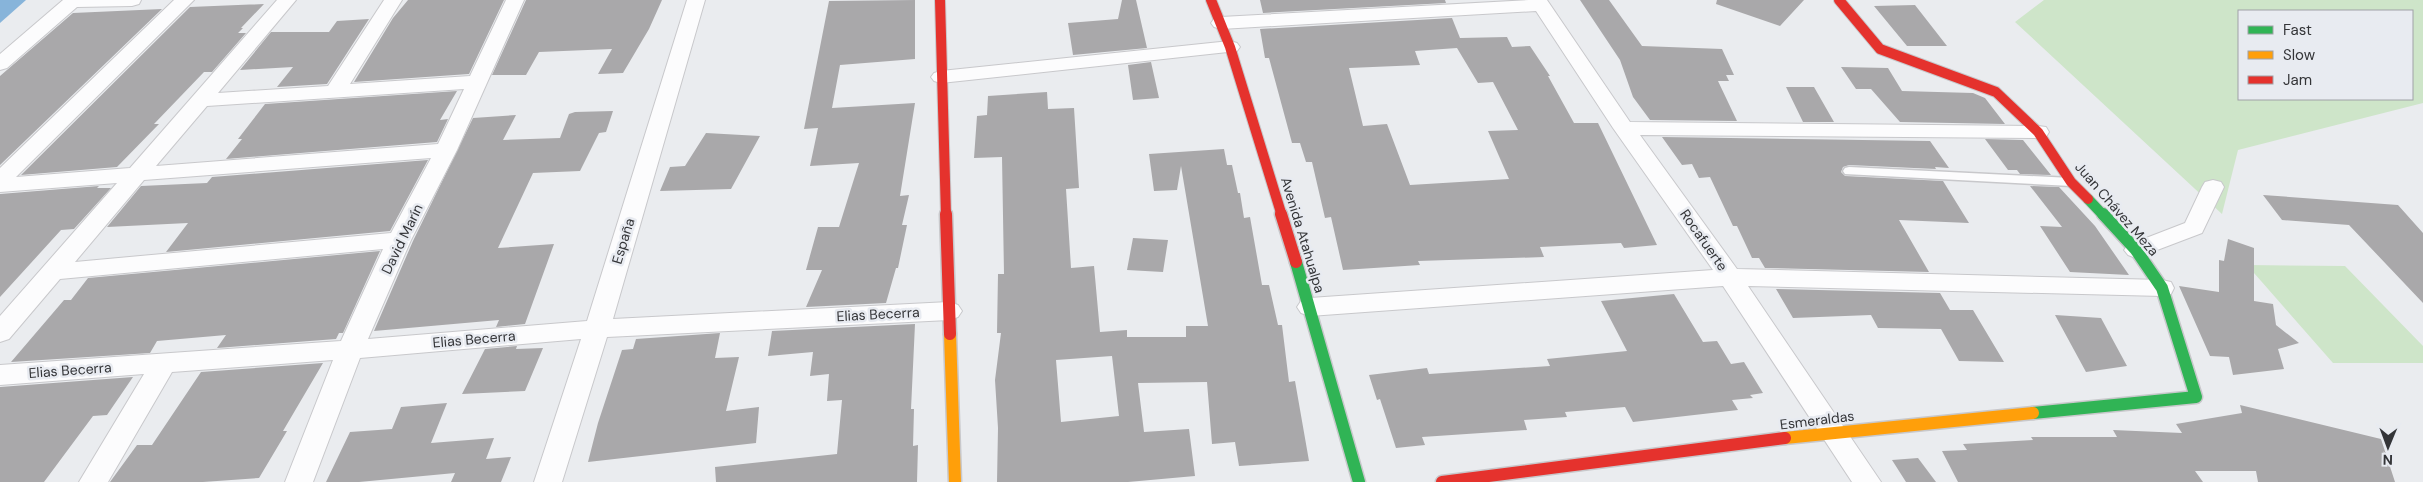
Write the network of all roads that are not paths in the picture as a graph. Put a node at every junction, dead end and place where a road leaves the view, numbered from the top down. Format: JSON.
{"nodes":[{"id":1,"x":132,"y":0,"type":"edge"},
{"id":2,"x":185,"y":0,"type":"edge"},
{"id":3,"x":287,"y":0,"type":"edge"},
{"id":4,"x":393,"y":0,"type":"edge"},
{"id":5,"x":515,"y":0,"type":"edge"},
{"id":6,"x":696,"y":0,"type":"edge"},
{"id":7,"x":940,"y":0,"type":"edge"},
{"id":8,"x":1212,"y":0,"type":"edge"},
{"id":9,"x":1839,"y":0,"type":"edge"},
{"id":10,"x":73,"y":1,"type":"edge"},
{"id":11,"x":1540,"y":2,"type":"edge"},
{"id":12,"x":1221,"y":23,"type":"junction"},
{"id":13,"x":1230,"y":47,"type":"junction"},
{"id":14,"x":0,"y":64,"type":"edge"},
{"id":15,"x":941,"y":77,"type":"junction"},
{"id":16,"x":478,"y":82,"type":"junction"},
{"id":17,"x":336,"y":90,"type":"junction"},
{"id":18,"x":200,"y":100,"type":"junction"},
{"id":19,"x":1624,"y":128,"type":"junction"},
{"id":20,"x":2038,"y":132,"type":"junction"},
{"id":21,"x":446,"y":150,"type":"junction"},
{"id":22,"x":1849,"y":171,"type":"dead end"},
{"id":23,"x":138,"y":173,"type":"junction"},
{"id":24,"x":0,"y":180,"type":"edge"},
{"id":25,"x":2071,"y":182,"type":"junction"},
{"id":26,"x":0,"y":185,"type":"edge"},
{"id":27,"x":2213,"y":187,"type":"dead end"},
{"id":28,"x":399,"y":240,"type":"junction"},
{"id":29,"x":2136,"y":250,"type":"junction"},
{"id":30,"x":53,"y":272,"type":"junction"},
{"id":31,"x":1730,"y":277,"type":"junction"},
{"id":32,"x":2162,"y":288,"type":"junction"},
{"id":33,"x":1310,"y":307,"type":"junction"},
{"id":34,"x":949,"y":311,"type":"junction"},
{"id":35,"x":597,"y":329,"type":"junction"},
{"id":36,"x":0,"y":333,"type":"edge"},
{"id":37,"x":350,"y":350,"type":"junction"},
{"id":38,"x":164,"y":363,"type":"junction"},
{"id":39,"x":0,"y":375,"type":"edge"},
{"id":40,"x":2196,"y":397,"type":"joint"},
{"id":41,"x":1835,"y":432,"type":"junction"},
{"id":42,"x":93,"y":482,"type":"edge"},
{"id":43,"x":299,"y":482,"type":"edge"},
{"id":44,"x":548,"y":482,"type":"edge"},
{"id":45,"x":955,"y":482,"type":"edge"},
{"id":46,"x":1359,"y":482,"type":"edge"},
{"id":47,"x":1442,"y":482,"type":"edge"},
{"id":48,"x":1867,"y":482,"type":"edge"}],
"edges":[{"from":1,"to":10,"type":"street"},
{"from":2,"to":24,"type":"street"},
{"from":3,"to":18,"type":"street"},
{"from":4,"to":17,"type":"street"},
{"from":5,"to":16,"type":"street","name":"David Marín"},
{"from":6,"to":35,"type":"street","name":"España"},
{"from":7,"to":15,"type":"main road"},
{"from":8,"to":12,"type":"main road","name":"Avenida Atahualpa"},
{"from":9,"to":20,"type":"main road","name":"Juan Chávez Meza"},
{"from":10,"to":14,"type":"street"},
{"from":11,"to":12,"type":"street"},
{"from":11,"to":19,"type":"street","name":"Rocafuerte"},
{"from":12,"to":13,"type":"main road","name":"Avenida Atahualpa"},
{"from":13,"to":15,"type":"street"},
{"from":13,"to":33,"type":"main road","name":"Avenida Atahualpa"},
{"from":15,"to":34,"type":"main road"},
{"from":16,"to":17,"type":"street"},
{"from":16,"to":21,"type":"street","name":"David Marín"},
{"from":17,"to":18,"type":"street"},
{"from":18,"to":23,"type":"street"},
{"from":19,"to":20,"type":"street"},
{"from":19,"to":31,"type":"street","name":"Rocafuerte"},
{"from":20,"to":25,"type":"main road","name":"Juan Chávez Meza"},
{"from":21,"to":23,"type":"street"},
{"from":21,"to":28,"type":"street","name":"David Marín"},
{"from":22,"to":25,"type":"lane"},
{"from":23,"to":26,"type":"street"},
{"from":23,"to":30,"type":"street"},
{"from":25,"to":29,"type":"main road","name":"Juan Chávez Meza"},
{"from":27,"to":29,"type":"street"},
{"from":28,"to":30,"type":"street"},
{"from":28,"to":37,"type":"street","name":"David Marín"},
{"from":29,"to":32,"type":"main road","name":"Juan Chávez Meza"},
{"from":30,"to":36,"type":"street"},
{"from":31,"to":32,"type":"street"},
{"from":31,"to":33,"type":"street"},
{"from":31,"to":41,"type":"street","name":"Rocafuerte"},
{"from":32,"to":40,"type":"main road","name":"Juan Chávez Meza"},
{"from":33,"to":46,"type":"main road","name":"Avenida Atahualpa"},
{"from":34,"to":35,"type":"street","name":"Elias Becerra"},
{"from":34,"to":45,"type":"main road"},
{"from":35,"to":37,"type":"street","name":"Elias Becerra"},
{"from":35,"to":44,"type":"street","name":"España"},
{"from":37,"to":38,"type":"street","name":"Elias Becerra"},
{"from":37,"to":43,"type":"street","name":"David Marín"},
{"from":38,"to":39,"type":"street","name":"Elias Becerra"},
{"from":38,"to":42,"type":"street"},
{"from":40,"to":41,"type":"main road","name":"Esmeraldas"},
{"from":41,"to":47,"type":"main road","name":"Esmeraldas"},
{"from":41,"to":48,"type":"street","name":"Rocafuerte"}]}
